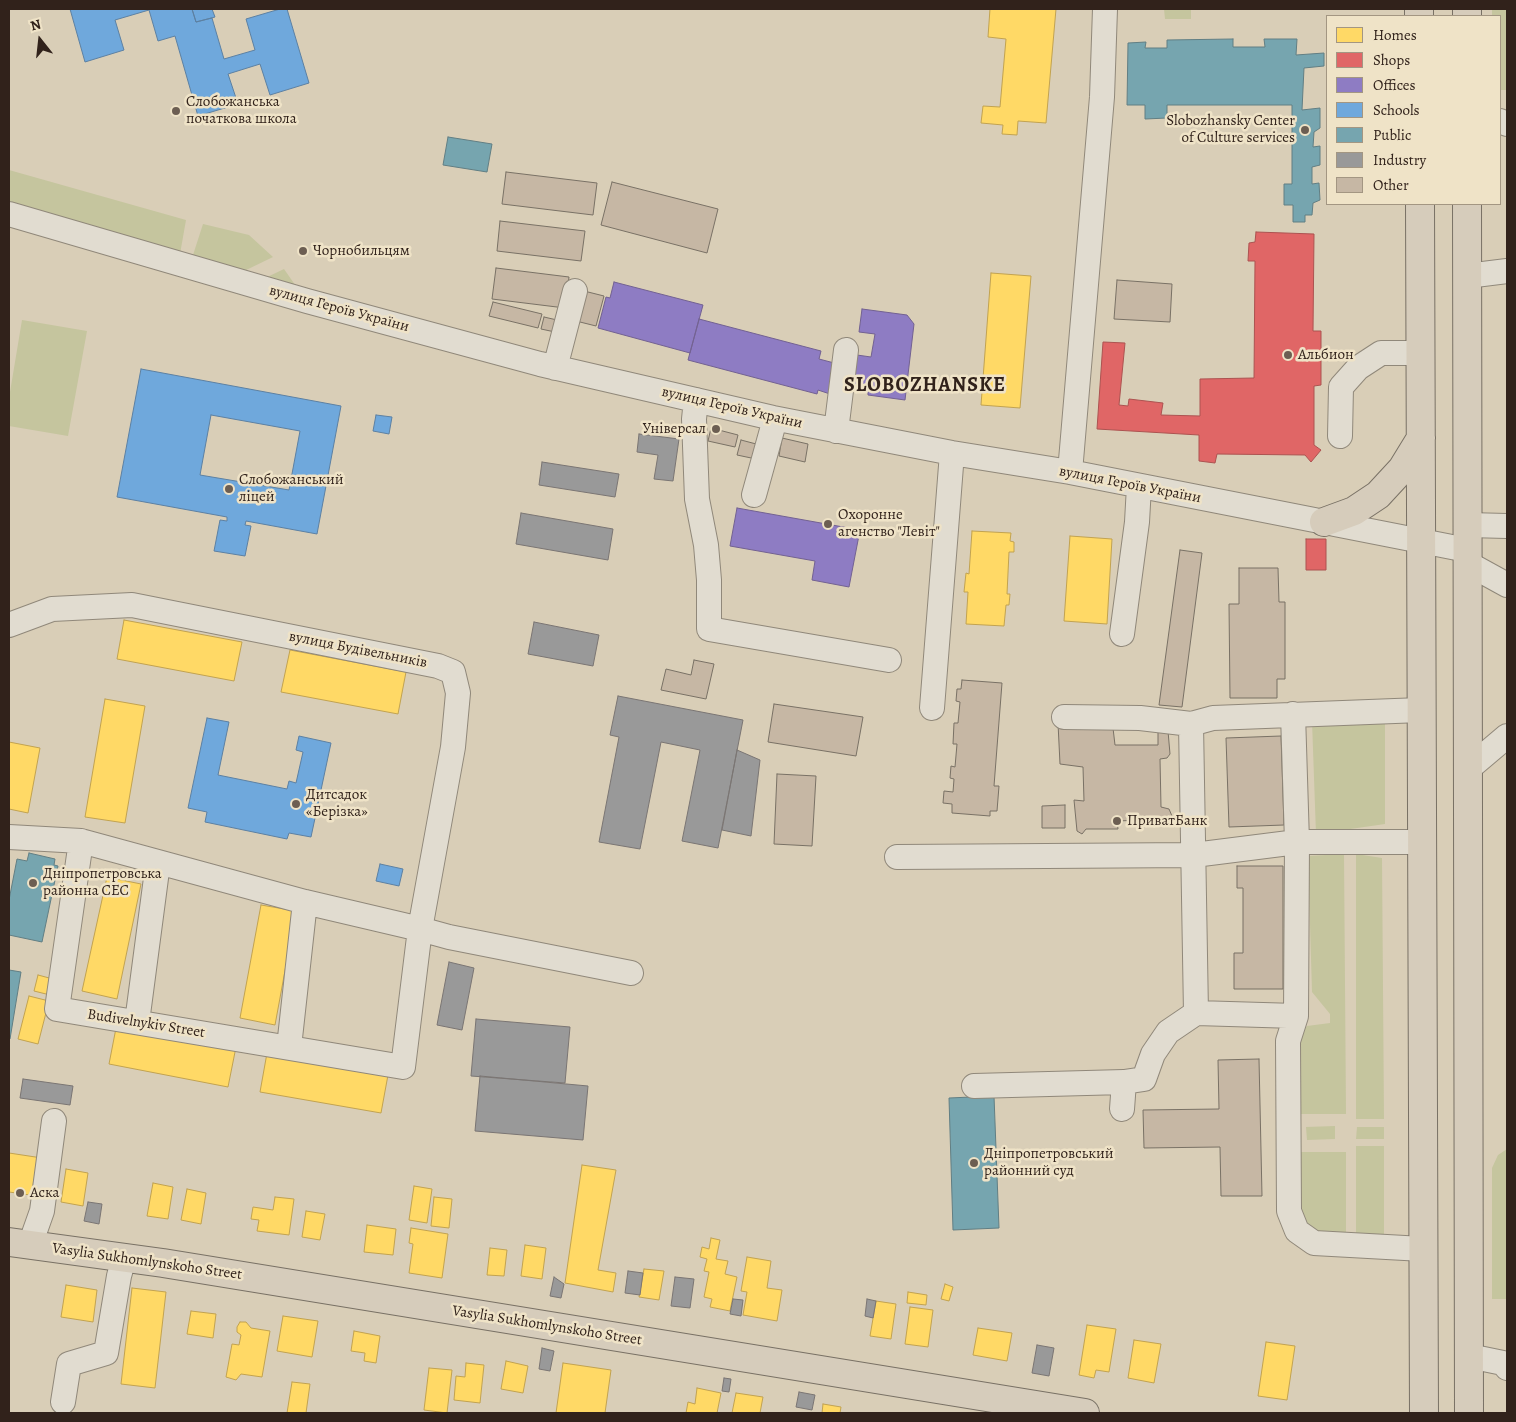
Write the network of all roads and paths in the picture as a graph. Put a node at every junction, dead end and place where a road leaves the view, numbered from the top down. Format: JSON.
{"nodes":[{"id":1,"x":1105,"y":9,"type":"edge"},
{"id":2,"x":1420,"y":205,"type":"edge"},
{"id":3,"x":1467,"y":205,"type":"edge"},
{"id":4,"x":9,"y":214,"type":"edge"},
{"id":5,"x":1507,"y":272,"type":"edge"},
{"id":6,"x":1467,"y":276,"type":"junction"},
{"id":7,"x":575,"y":291,"type":"dead end"},
{"id":8,"x":846,"y":350,"type":"dead end"},
{"id":9,"x":1420,"y":353,"type":"junction"},
{"id":10,"x":555,"y":368,"type":"junction"},
{"id":11,"x":696,"y":400,"type":"junction"},
{"id":12,"x":773,"y":418,"type":"junction"},
{"id":13,"x":836,"y":431,"type":"junction"},
{"id":14,"x":1340,"y":436,"type":"dead end"},
{"id":15,"x":1421,"y":438,"type":"junction"},
{"id":16,"x":952,"y":453,"type":"junction"},
{"id":17,"x":1070,"y":472,"type":"junction"},
{"id":18,"x":1139,"y":486,"type":"junction"},
{"id":19,"x":754,"y":495,"type":"dead end"},
{"id":20,"x":1324,"y":522,"type":"junction"},
{"id":21,"x":1507,"y":526,"type":"edge"},
{"id":22,"x":1422,"y":541,"type":"junction"},
{"id":23,"x":1468,"y":546,"type":"junction"},
{"id":24,"x":1507,"y":585,"type":"edge"},
{"id":25,"x":9,"y":625,"type":"edge"},
{"id":26,"x":1122,"y":634,"type":"dead end"},
{"id":27,"x":889,"y":660,"type":"dead end"},
{"id":28,"x":932,"y":708,"type":"dead end"},
{"id":29,"x":1421,"y":710,"type":"junction"},
{"id":30,"x":1293,"y":714,"type":"junction"},
{"id":31,"x":1064,"y":717,"type":"dead end"},
{"id":32,"x":1191,"y":724,"type":"junction"},
{"id":33,"x":1507,"y":736,"type":"edge"},
{"id":34,"x":1468,"y":769,"type":"junction"},
{"id":35,"x":9,"y":837,"type":"edge"},
{"id":36,"x":82,"y":841,"type":"junction"},
{"id":37,"x":1297,"y":842,"type":"junction"},
{"id":38,"x":1421,"y":842,"type":"junction"},
{"id":39,"x":1194,"y":855,"type":"junction"},
{"id":40,"x":897,"y":856,"type":"dead end"},
{"id":41,"x":158,"y":863,"type":"junction"},
{"id":42,"x":305,"y":902,"type":"junction"},
{"id":43,"x":420,"y":929,"type":"junction"},
{"id":44,"x":631,"y":973,"type":"dead end"},
{"id":45,"x":1196,"y":1013,"type":"junction"},
{"id":46,"x":1296,"y":1016,"type":"junction"},
{"id":47,"x":137,"y":1022,"type":"junction"},
{"id":48,"x":289,"y":1047,"type":"junction"},
{"id":49,"x":1124,"y":1082,"type":"junction"},
{"id":50,"x":974,"y":1086,"type":"dead end"},
{"id":51,"x":1122,"y":1109,"type":"dead end"},
{"id":52,"x":54,"y":1120,"type":"dead end"},
{"id":53,"x":20,"y":1243,"type":"edge"},
{"id":54,"x":1423,"y":1249,"type":"junction"},
{"id":55,"x":124,"y":1258,"type":"junction"},
{"id":56,"x":1469,"y":1356,"type":"junction"},
{"id":57,"x":1507,"y":1368,"type":"edge"},
{"id":58,"x":63,"y":1402,"type":"dead end"},
{"id":59,"x":1085,"y":1413,"type":"edge"},
{"id":60,"x":1424,"y":1413,"type":"edge"},
{"id":61,"x":1469,"y":1413,"type":"edge"}],
"edges":[{"from":1,"to":17,"type":"street"},
{"from":2,"to":9,"type":"main road"},
{"from":3,"to":6,"type":"main road"},
{"from":4,"to":10,"type":"street","name":"вулиця Героїв України"},
{"from":5,"to":6,"type":"street"},
{"from":6,"to":23,"type":"main road"},
{"from":7,"to":10,"type":"street"},
{"from":8,"to":13,"type":"street"},
{"from":9,"to":14,"type":"street"},
{"from":9,"to":15,"type":"main road"},
{"from":10,"to":11,"type":"street","name":"вулиця Героїв України"},
{"from":11,"to":12,"type":"street","name":"вулиця Героїв України"},
{"from":11,"to":27,"type":"street"},
{"from":12,"to":13,"type":"street","name":"вулиця Героїв України"},
{"from":12,"to":19,"type":"street"},
{"from":13,"to":16,"type":"street","name":"вулиця Героїв України"},
{"from":15,"to":20,"type":"main road"},
{"from":15,"to":22,"type":"main road"},
{"from":16,"to":17,"type":"street","name":"вулиця Героїв України"},
{"from":16,"to":28,"type":"street"},
{"from":17,"to":18,"type":"street","name":"вулиця Героїв України"},
{"from":18,"to":20,"type":"street","name":"вулиця Героїв України"},
{"from":18,"to":26,"type":"street"},
{"from":20,"to":22,"type":"street","name":"вулиця Героїв України"},
{"from":21,"to":23,"type":"street"},
{"from":22,"to":23,"type":"street","name":"вулиця Героїв України"},
{"from":22,"to":29,"type":"main road"},
{"from":23,"to":24,"type":"street"},
{"from":23,"to":34,"type":"main road"},
{"from":25,"to":43,"type":"street","name":"вулиця Будівельників"},
{"from":29,"to":30,"type":"street"},
{"from":29,"to":38,"type":"main road"},
{"from":30,"to":32,"type":"street"},
{"from":30,"to":37,"type":"street"},
{"from":31,"to":32,"type":"street"},
{"from":32,"to":39,"type":"street"},
{"from":33,"to":34,"type":"street"},
{"from":34,"to":56,"type":"main road"},
{"from":35,"to":36,"type":"street"},
{"from":36,"to":41,"type":"street"},
{"from":36,"to":47,"type":"street","name":"Budivelnykiv Street"},
{"from":37,"to":38,"type":"street"},
{"from":37,"to":39,"type":"street"},
{"from":37,"to":46,"type":"street"},
{"from":38,"to":54,"type":"main road"},
{"from":39,"to":40,"type":"street"},
{"from":39,"to":45,"type":"street"},
{"from":41,"to":42,"type":"street"},
{"from":41,"to":47,"type":"street"},
{"from":42,"to":43,"type":"street"},
{"from":42,"to":48,"type":"street"},
{"from":43,"to":44,"type":"street"},
{"from":43,"to":48,"type":"street","name":"вулиця Будівельників"},
{"from":45,"to":46,"type":"street"},
{"from":45,"to":49,"type":"street"},
{"from":46,"to":54,"type":"street"},
{"from":47,"to":48,"type":"street","name":"Budivelnykiv Street"},
{"from":49,"to":50,"type":"street"},
{"from":49,"to":51,"type":"street"},
{"from":52,"to":53,"type":"street"},
{"from":53,"to":55,"type":"main road","name":"Vasylia Sukhomlynskoho Street"},
{"from":54,"to":60,"type":"main road"},
{"from":55,"to":58,"type":"street"},
{"from":55,"to":59,"type":"main road","name":"Vasylia Sukhomlynskoho Street"},
{"from":56,"to":57,"type":"street"},
{"from":56,"to":61,"type":"main road"}]}
